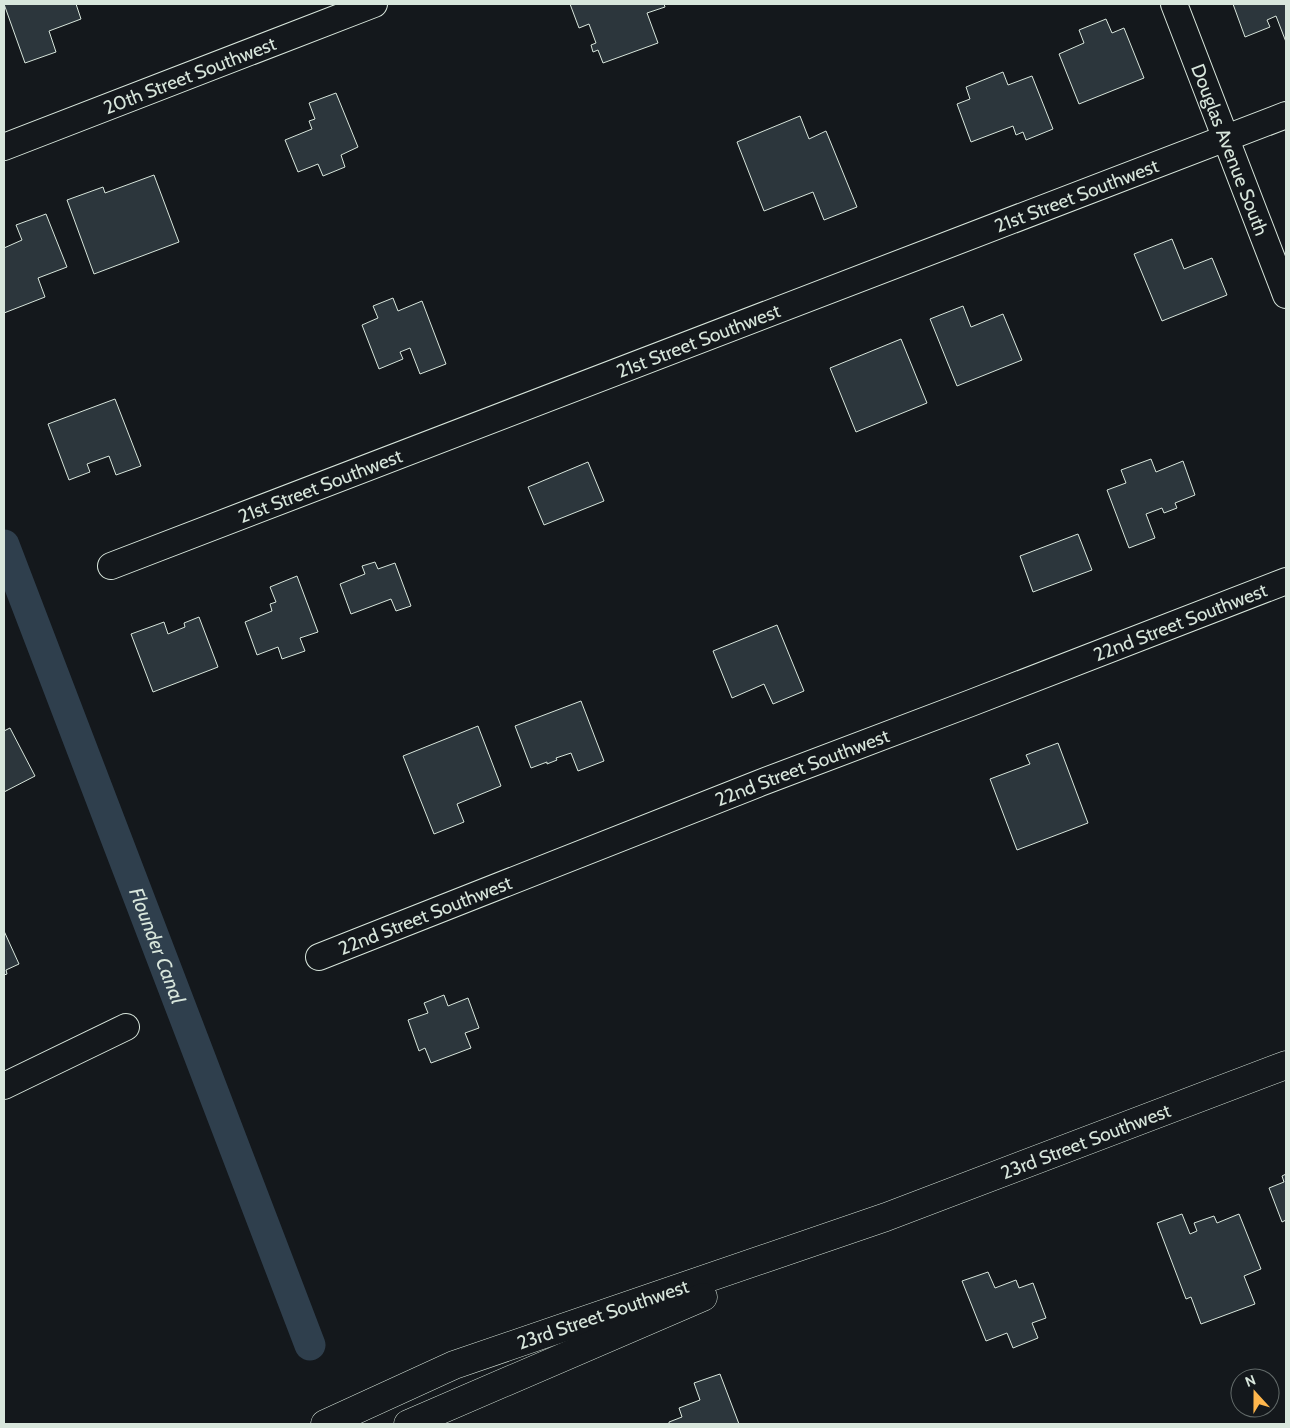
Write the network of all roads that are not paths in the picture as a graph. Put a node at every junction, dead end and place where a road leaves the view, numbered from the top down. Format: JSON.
{"nodes":[{"id":1,"x":374,"y":4,"type":"edge"},
{"id":2,"x":1174,"y":4,"type":"edge"},
{"id":3,"x":1286,"y":115,"type":"edge"},
{"id":4,"x":1226,"y":139,"type":"junction"},
{"id":5,"x":4,"y":147,"type":"edge"},
{"id":6,"x":1286,"y":295,"type":"edge"},
{"id":7,"x":111,"y":566,"type":"dead end"},
{"id":8,"x":1286,"y":581,"type":"edge"},
{"id":9,"x":319,"y":956,"type":"dead end"},
{"id":10,"x":126,"y":1027,"type":"dead end"},
{"id":11,"x":1286,"y":1064,"type":"edge"},
{"id":12,"x":4,"y":1086,"type":"edge"},
{"id":13,"x":886,"y":1217,"type":"junction"},
{"id":14,"x":325,"y":1424,"type":"edge"},
{"id":15,"x":408,"y":1424,"type":"edge"}],
"edges":[{"from":1,"to":5,"type":"street","name":"20th Street Southwest"},
{"from":2,"to":4,"type":"street","name":"Douglas Avenue South"},
{"from":3,"to":4,"type":"street","name":"21st Street Southwest"},
{"from":4,"to":6,"type":"street","name":"Douglas Avenue South"},
{"from":4,"to":7,"type":"street","name":"21st Street Southwest"},
{"from":8,"to":9,"type":"street","name":"22nd Street Southwest"},
{"from":10,"to":12,"type":"street"},
{"from":11,"to":13,"type":"street","name":"23rd Street Southwest"},
{"from":13,"to":14,"type":"street","name":"23rd Street Southwest"},
{"from":13,"to":15,"type":"street","name":"23rd Street Southwest"}]}
